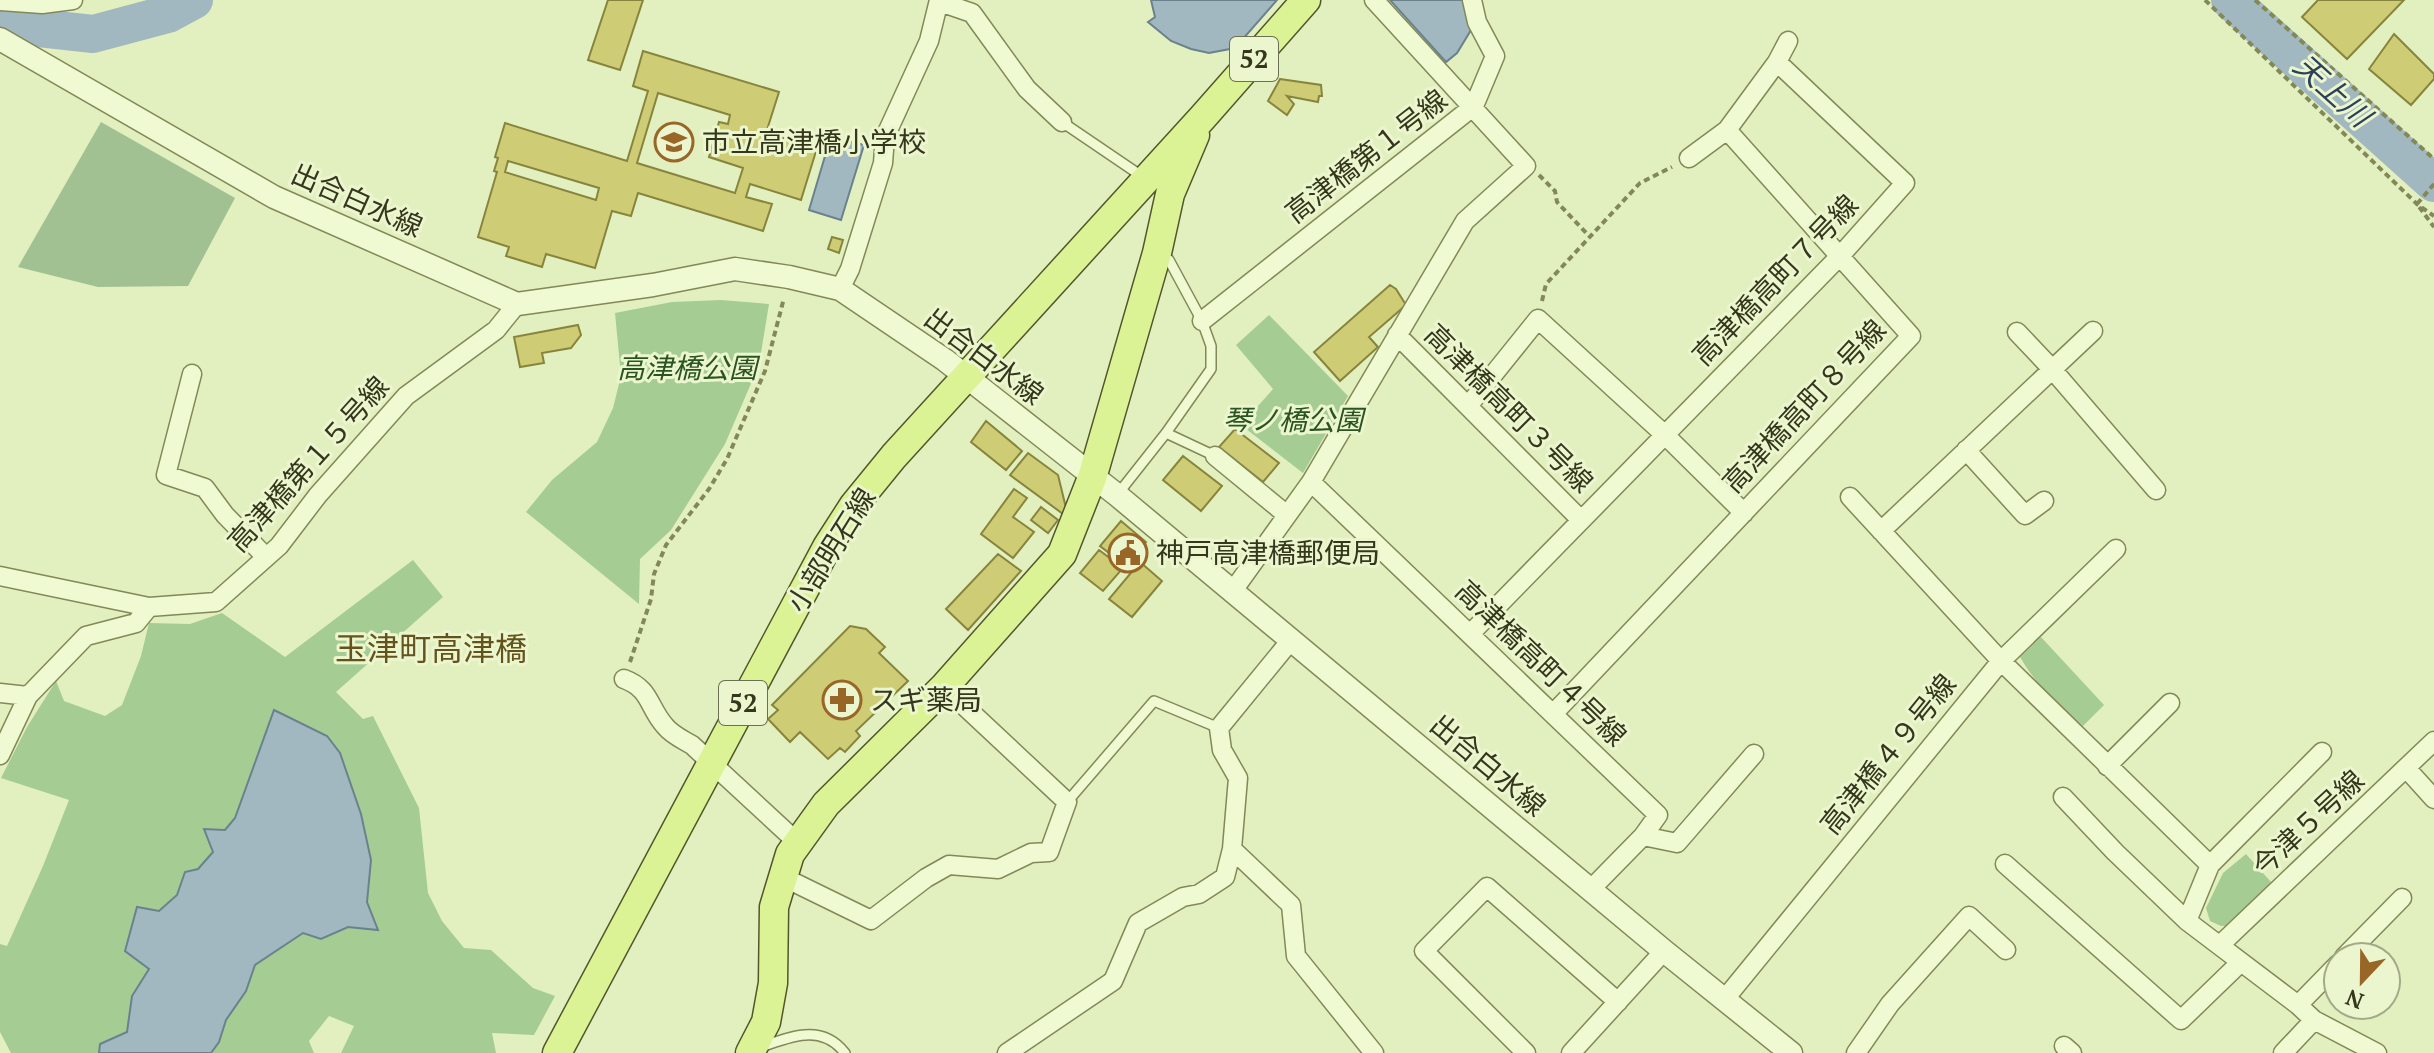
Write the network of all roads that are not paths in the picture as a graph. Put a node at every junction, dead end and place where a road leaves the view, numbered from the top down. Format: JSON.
{"nodes":[{"id":1,"x":73,"y":0,"type":"edge"},
{"id":2,"x":1306,"y":0,"type":"edge"},
{"id":3,"x":1374,"y":0,"type":"edge"},
{"id":4,"x":1472,"y":0,"type":"edge"},
{"id":5,"x":0,"y":1,"type":"edge"},
{"id":6,"x":940,"y":1,"type":"edge"},
{"id":7,"x":0,"y":39,"type":"edge"},
{"id":8,"x":1788,"y":41,"type":"dead end"},
{"id":9,"x":1777,"y":62,"type":"junction"},
{"id":10,"x":1474,"y":106,"type":"junction"},
{"id":11,"x":1203,"y":117,"type":"junction"},
{"id":12,"x":1062,"y":122,"type":"joint"},
{"id":13,"x":1727,"y":130,"type":"junction"},
{"id":14,"x":1689,"y":158,"type":"road end"},
{"id":15,"x":1146,"y":179,"type":"junction"},
{"id":16,"x":1157,"y":253,"type":"junction"},
{"id":17,"x":1840,"y":256,"type":"junction"},
{"id":18,"x":840,"y":289,"type":"junction"},
{"id":19,"x":517,"y":304,"type":"junction"},
{"id":20,"x":1202,"y":321,"type":"junction"},
{"id":21,"x":2093,"y":331,"type":"dead end"},
{"id":22,"x":2017,"y":332,"type":"dead end"},
{"id":23,"x":1397,"y":335,"type":"junction"},
{"id":24,"x":2052,"y":369,"type":"junction"},
{"id":25,"x":192,"y":374,"type":"dead end"},
{"id":26,"x":966,"y":377,"type":"junction"},
{"id":27,"x":1468,"y":406,"type":"junction"},
{"id":28,"x":1166,"y":433,"type":"junction"},
{"id":29,"x":1665,"y":435,"type":"junction"},
{"id":30,"x":1966,"y":450,"type":"junction"},
{"id":31,"x":1215,"y":456,"type":"joint"},
{"id":32,"x":1092,"y":478,"type":"junction"},
{"id":33,"x":1311,"y":482,"type":"junction"},
{"id":34,"x":2156,"y":490,"type":"dead end"},
{"id":35,"x":1117,"y":495,"type":"junction"},
{"id":36,"x":1850,"y":497,"type":"dead end"},
{"id":37,"x":2044,"y":501,"type":"dead end"},
{"id":38,"x":1744,"y":513,"type":"junction"},
{"id":39,"x":1287,"y":515,"type":"junction"},
{"id":40,"x":1581,"y":520,"type":"junction"},
{"id":41,"x":1881,"y":531,"type":"junction"},
{"id":42,"x":2116,"y":549,"type":"dead end"},
{"id":43,"x":266,"y":557,"type":"junction"},
{"id":44,"x":0,"y":576,"type":"edge"},
{"id":45,"x":1232,"y":592,"type":"junction"},
{"id":46,"x":149,"y":607,"type":"junction"},
{"id":47,"x":1470,"y":634,"type":"junction"},
{"id":48,"x":1291,"y":640,"type":"junction"},
{"id":49,"x":2001,"y":661,"type":"junction"},
{"id":50,"x":624,"y":679,"type":"road end"},
{"id":51,"x":944,"y":687,"type":"junction"},
{"id":52,"x":0,"y":693,"type":"edge"},
{"id":53,"x":28,"y":696,"type":"junction"},
{"id":54,"x":2170,"y":703,"type":"dead end"},
{"id":55,"x":1553,"y":714,"type":"junction"},
{"id":56,"x":1219,"y":728,"type":"junction"},
{"id":57,"x":2434,"y":741,"type":"edge"},
{"id":58,"x":2322,"y":752,"type":"dead end"},
{"id":59,"x":1754,"y":754,"type":"dead end"},
{"id":60,"x":0,"y":755,"type":"edge"},
{"id":61,"x":712,"y":763,"type":"junction"},
{"id":62,"x":2107,"y":766,"type":"junction"},
{"id":63,"x":2406,"y":768,"type":"junction"},
{"id":64,"x":2063,"y":797,"type":"dead end"},
{"id":65,"x":2434,"y":799,"type":"edge"},
{"id":66,"x":1067,"y":802,"type":"junction"},
{"id":67,"x":1643,"y":836,"type":"junction"},
{"id":68,"x":798,"y":843,"type":"junction"},
{"id":69,"x":1232,"y":849,"type":"junction"},
{"id":70,"x":2005,"y":864,"type":"dead end"},
{"id":71,"x":2210,"y":865,"type":"junction"},
{"id":72,"x":783,"y":877,"type":"junction"},
{"id":73,"x":1590,"y":890,"type":"junction"},
{"id":74,"x":2402,"y":898,"type":"dead end"},
{"id":75,"x":2187,"y":921,"type":"junction"},
{"id":76,"x":2360,"y":941,"type":"edge"},
{"id":77,"x":2220,"y":945,"type":"junction"},
{"id":78,"x":2006,"y":950,"type":"dead end"},
{"id":79,"x":1664,"y":951,"type":"junction"},
{"id":80,"x":2241,"y":962,"type":"junction"},
{"id":81,"x":2322,"y":980,"type":"edge"},
{"id":82,"x":1724,"y":1000,"type":"junction"},
{"id":83,"x":1618,"y":1002,"type":"junction"},
{"id":84,"x":2298,"y":1005,"type":"junction"},
{"id":85,"x":2314,"y":1020,"type":"junction"},
{"id":86,"x":751,"y":1051,"type":"edge"},
{"id":87,"x":1785,"y":1051,"type":"edge"},
{"id":88,"x":557,"y":1053,"type":"edge"},
{"id":89,"x":845,"y":1053,"type":"edge"},
{"id":90,"x":1007,"y":1053,"type":"edge"},
{"id":91,"x":1374,"y":1053,"type":"edge"},
{"id":92,"x":1526,"y":1053,"type":"edge"},
{"id":93,"x":1571,"y":1053,"type":"edge"},
{"id":94,"x":1856,"y":1053,"type":"edge"},
{"id":95,"x":2283,"y":1053,"type":"edge"},
{"id":96,"x":2377,"y":1053,"type":"edge"}],
"edges":[{"from":1,"to":5,"type":"street"},
{"from":2,"to":11,"type":"main road","name":"小部明石線","number":"52"},
{"from":3,"to":10,"type":"street"},
{"from":4,"to":10,"type":"street","name":"高津橋第１号線"},
{"from":6,"to":12,"type":"street"},
{"from":6,"to":18,"type":"street"},
{"from":7,"to":19,"type":"street","name":"出合白水線"},
{"from":8,"to":9,"type":"street"},
{"from":9,"to":13,"type":"street"},
{"from":9,"to":17,"type":"street","name":"高津橋高町７号線"},
{"from":10,"to":20,"type":"street","name":"高津橋第１号線"},
{"from":10,"to":23,"type":"street"},
{"from":11,"to":15,"type":"main road","name":"小部明石線","number":"52"},
{"from":11,"to":16,"type":"main road","name":"小部明石線","number":"52"},
{"from":12,"to":15,"type":"lane"},
{"from":13,"to":14,"type":"street"},
{"from":13,"to":17,"type":"street","name":"高津橋高町８号線"},
{"from":15,"to":26,"type":"main road","name":"小部明石線","number":"52"},
{"from":16,"to":20,"type":"lane"},
{"from":16,"to":32,"type":"main road","name":"小部明石線","number":"52"},
{"from":17,"to":29,"type":"street","name":"高津橋高町７号線"},
{"from":17,"to":38,"type":"street","name":"高津橋高町８号線"},
{"from":18,"to":19,"type":"street","name":"出合白水線"},
{"from":18,"to":26,"type":"street","name":"出合白水線"},
{"from":19,"to":43,"type":"street","name":"高津橋第１５号線"},
{"from":20,"to":28,"type":"lane"},
{"from":21,"to":24,"type":"street"},
{"from":22,"to":24,"type":"street"},
{"from":23,"to":27,"type":"street","name":"高津橋高町３号線"},
{"from":23,"to":33,"type":"street"},
{"from":24,"to":30,"type":"street"},
{"from":24,"to":34,"type":"street"},
{"from":25,"to":43,"type":"street"},
{"from":26,"to":32,"type":"street","name":"出合白水線"},
{"from":26,"to":61,"type":"main road","name":"小部明石線","number":"52"},
{"from":27,"to":29,"type":"street"},
{"from":27,"to":40,"type":"street","name":"高津橋高町３号線"},
{"from":28,"to":31,"type":"lane"},
{"from":28,"to":35,"type":"lane"},
{"from":29,"to":38,"type":"street"},
{"from":29,"to":40,"type":"street","name":"高津橋高町７号線"},
{"from":30,"to":37,"type":"street"},
{"from":30,"to":41,"type":"street"},
{"from":31,"to":39,"type":"street"},
{"from":32,"to":35,"type":"street","name":"出合白水線"},
{"from":32,"to":51,"type":"main road","name":"小部明石線","number":"52"},
{"from":33,"to":39,"type":"street"},
{"from":33,"to":47,"type":"street","name":"高津橋高町４号線"},
{"from":35,"to":45,"type":"street","name":"出合白水線"},
{"from":36,"to":41,"type":"street"},
{"from":38,"to":55,"type":"street","name":"高津橋高町８号線"},
{"from":39,"to":45,"type":"street"},
{"from":40,"to":47,"type":"street","name":"高津橋高町７号線"},
{"from":41,"to":49,"type":"street"},
{"from":42,"to":49,"type":"street","name":"高津橋４９号線"},
{"from":43,"to":46,"type":"street","name":"高津橋第１５号線"},
{"from":44,"to":46,"type":"street"},
{"from":45,"to":48,"type":"street","name":"出合白水線"},
{"from":46,"to":53,"type":"street","name":"高津橋第１５号線"},
{"from":47,"to":55,"type":"street","name":"高津橋高町４号線"},
{"from":48,"to":56,"type":"street"},
{"from":48,"to":73,"type":"street","name":"出合白水線"},
{"from":49,"to":62,"type":"street"},
{"from":49,"to":82,"type":"street","name":"高津橋４９号線"},
{"from":50,"to":61,"type":"street"},
{"from":51,"to":66,"type":"street"},
{"from":51,"to":68,"type":"main road","name":"小部明石線","number":"52"},
{"from":52,"to":53,"type":"street"},
{"from":53,"to":60,"type":"street","name":"高津橋第１５号線"},
{"from":54,"to":62,"type":"street"},
{"from":55,"to":67,"type":"street","name":"高津橋高町４号線"},
{"from":56,"to":66,"type":"lane"},
{"from":56,"to":69,"type":"street"},
{"from":57,"to":63,"type":"street","name":"今津５号線"},
{"from":58,"to":71,"type":"street"},
{"from":59,"to":67,"type":"street"},
{"from":61,"to":68,"type":"street"},
{"from":61,"to":88,"type":"main road","name":"小部明石線","number":"52"},
{"from":62,"to":71,"type":"street"},
{"from":63,"to":65,"type":"street"},
{"from":63,"to":77,"type":"street","name":"今津５号線"},
{"from":64,"to":75,"type":"street"},
{"from":66,"to":72,"type":"street"},
{"from":67,"to":73,"type":"street"},
{"from":68,"to":72,"type":"main road","name":"小部明石線","number":"52"},
{"from":69,"to":90,"type":"street"},
{"from":69,"to":91,"type":"street"},
{"from":70,"to":80,"type":"street"},
{"from":71,"to":75,"type":"street"},
{"from":72,"to":86,"type":"main road","name":"小部明石線","number":"52"},
{"from":73,"to":79,"type":"street","name":"出合白水線"},
{"from":74,"to":76,"type":"street"},
{"from":75,"to":77,"type":"street"},
{"from":77,"to":80,"type":"street"},
{"from":78,"to":94,"type":"street"},
{"from":79,"to":82,"type":"street","name":"出合白水線"},
{"from":79,"to":83,"type":"street"},
{"from":80,"to":84,"type":"street"},
{"from":81,"to":84,"type":"street"},
{"from":82,"to":87,"type":"street","name":"出合白水線"},
{"from":83,"to":92,"type":"street"},
{"from":83,"to":93,"type":"street"},
{"from":84,"to":85,"type":"street"},
{"from":85,"to":95,"type":"street"},
{"from":85,"to":96,"type":"street"},
{"from":86,"to":89,"type":"lane"}]}
